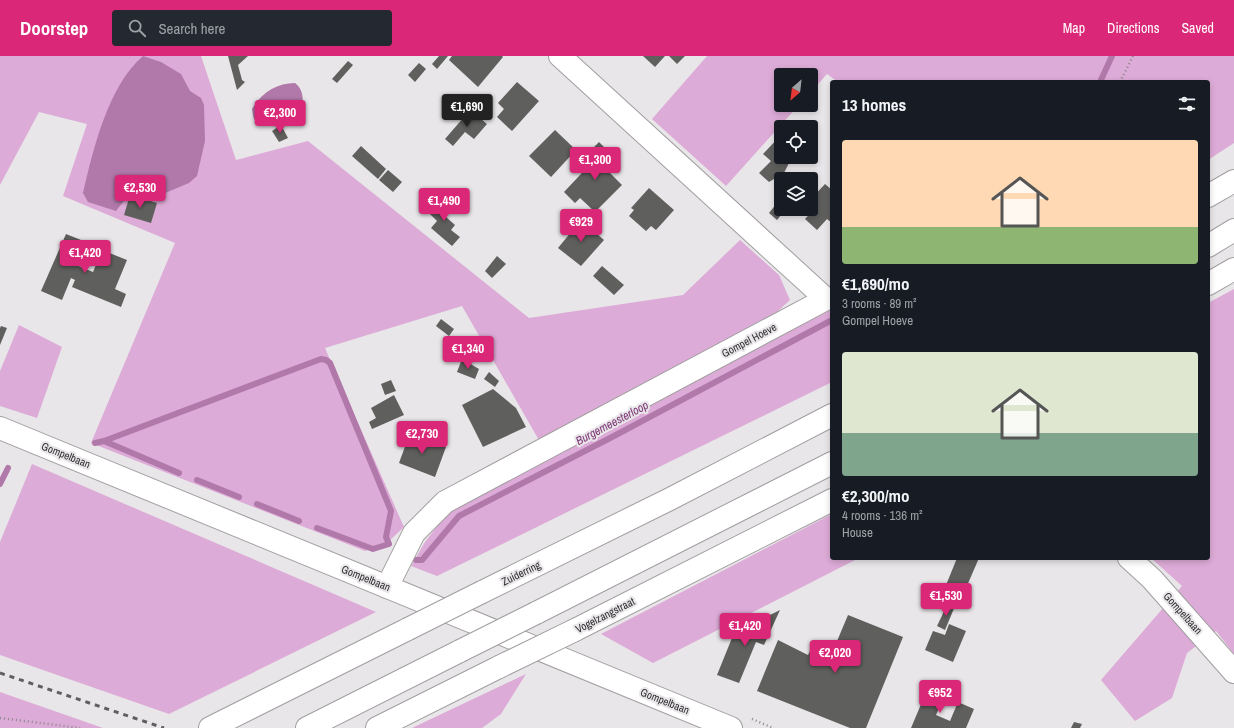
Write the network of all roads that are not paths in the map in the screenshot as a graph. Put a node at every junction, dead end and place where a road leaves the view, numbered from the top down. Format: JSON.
{"nodes":[{"id":1,"x":560,"y":56,"type":"edge"},
{"id":2,"x":1234,"y":181,"type":"edge"},
{"id":3,"x":1210,"y":195,"type":"edge"},
{"id":4,"x":1234,"y":230,"type":"edge"},
{"id":5,"x":1210,"y":245,"type":"edge"},
{"id":6,"x":1234,"y":269,"type":"edge"},
{"id":7,"x":1210,"y":283,"type":"edge"},
{"id":8,"x":830,"y":416,"type":"edge"},
{"id":9,"x":0,"y":428,"type":"edge"},
{"id":10,"x":830,"y":464,"type":"edge"},
{"id":11,"x":830,"y":501,"type":"edge"},
{"id":12,"x":1131,"y":560,"type":"edge"},
{"id":13,"x":387,"y":587,"type":"junction"},
{"id":14,"x":1234,"y":672,"type":"edge"},
{"id":15,"x":216,"y":725,"type":"edge"},
{"id":16,"x":307,"y":728,"type":"edge"},
{"id":17,"x":377,"y":728,"type":"edge"},
{"id":18,"x":731,"y":728,"type":"edge"}],
"edges":[{"from":1,"to":13,"type":"main road","name":"Gompel Hoeve"},
{"from":2,"to":3,"type":"main road"},
{"from":4,"to":5,"type":"main road"},
{"from":6,"to":7,"type":"main road"},
{"from":8,"to":15,"type":"main road","name":"Zuiderring","bridge":true},
{"from":9,"to":13,"type":"main road","name":"Gompelbaan"},
{"from":10,"to":16,"type":"main road","bridge":true},
{"from":11,"to":17,"type":"main road","name":"Vogelzangstraat","bridge":true},
{"from":12,"to":14,"type":"main road","name":"Gompelbaan"},
{"from":13,"to":18,"type":"main road","name":"Gompelbaan"}]}
